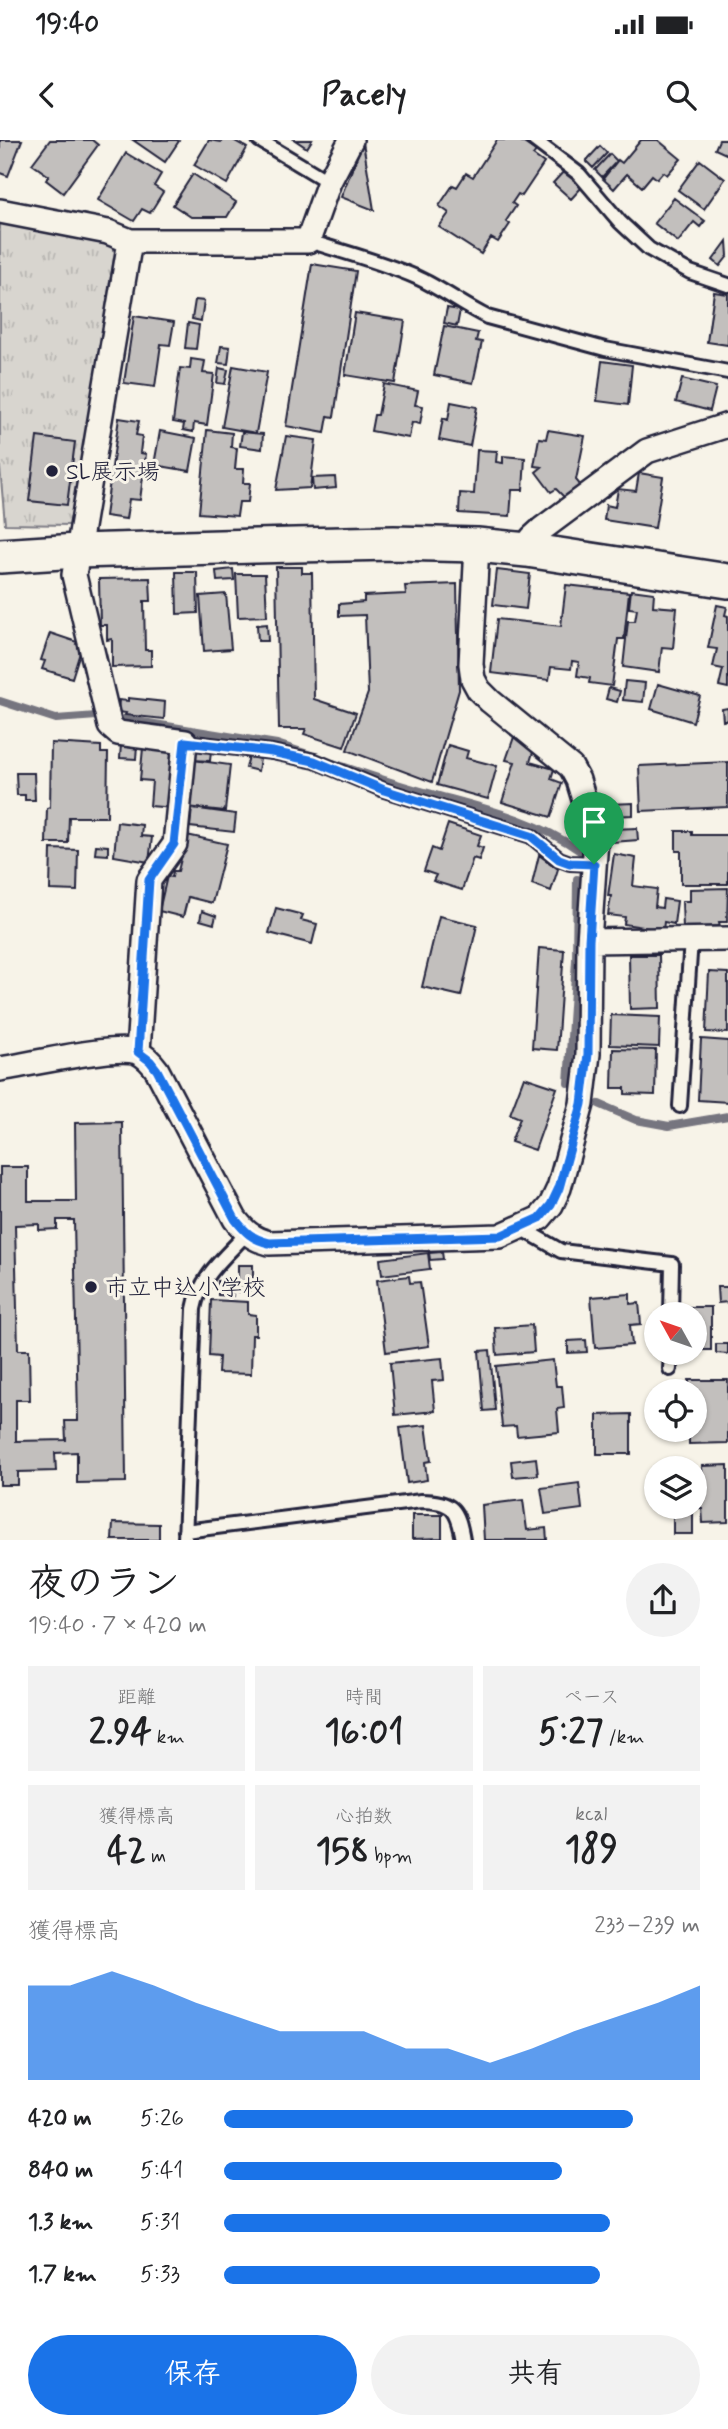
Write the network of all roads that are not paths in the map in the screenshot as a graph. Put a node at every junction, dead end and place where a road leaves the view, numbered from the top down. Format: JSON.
{"nodes":[{"id":1,"x":259,"y":140,"type":"edge"},
{"id":2,"x":351,"y":140,"type":"edge"},
{"id":3,"x":534,"y":140,"type":"edge"},
{"id":4,"x":329,"y":182,"type":"junction"},
{"id":5,"x":0,"y":211,"type":"edge"},
{"id":6,"x":130,"y":240,"type":"junction"},
{"id":7,"x":308,"y":241,"type":"junction"},
{"id":8,"x":728,"y":285,"type":"edge"},
{"id":9,"x":728,"y":372,"type":"edge"},
{"id":10,"x":728,"y":425,"type":"edge"},
{"id":11,"x":477,"y":545,"type":"junction"},
{"id":12,"x":527,"y":550,"type":"junction"},
{"id":13,"x":77,"y":551,"type":"junction"},
{"id":14,"x":0,"y":556,"type":"edge"},
{"id":15,"x":728,"y":582,"type":"edge"},
{"id":16,"x":185,"y":742,"type":"junction"},
{"id":17,"x":594,"y":864,"type":"junction"},
{"id":18,"x":691,"y":939,"type":"junction"},
{"id":19,"x":728,"y":939,"type":"edge"},
{"id":20,"x":589,"y":941,"type":"junction"},
{"id":21,"x":138,"y":1052,"type":"junction"},
{"id":22,"x":0,"y":1069,"type":"edge"},
{"id":23,"x":680,"y":1106,"type":"dead end"},
{"id":24,"x":521,"y":1228,"type":"junction"},
{"id":25,"x":247,"y":1233,"type":"junction"},
{"id":26,"x":671,"y":1302,"type":"edge"},
{"id":27,"x":670,"y":1365,"type":"edge"},
{"id":28,"x":670,"y":1369,"type":"dead end"},
{"id":29,"x":185,"y":1535,"type":"edge"},
{"id":30,"x":463,"y":1540,"type":"edge"}],
"edges":[{"from":1,"to":4,"type":"lane"},
{"from":2,"to":4,"type":"street"},
{"from":3,"to":8,"type":"lane"},
{"from":4,"to":7,"type":"street"},
{"from":5,"to":6,"type":"street"},
{"from":6,"to":7,"type":"street"},
{"from":6,"to":13,"type":"street"},
{"from":7,"to":9,"type":"lane"},
{"from":10,"to":12,"type":"street"},
{"from":11,"to":12,"type":"main road"},
{"from":11,"to":13,"type":"main road"},
{"from":11,"to":17,"type":"street"},
{"from":12,"to":15,"type":"main road"},
{"from":13,"to":14,"type":"main road"},
{"from":13,"to":16,"type":"street"},
{"from":16,"to":17,"type":"lane"},
{"from":16,"to":21,"type":"street"},
{"from":17,"to":20,"type":"street"},
{"from":18,"to":19,"type":"street"},
{"from":18,"to":20,"type":"street"},
{"from":18,"to":23,"type":"lane"},
{"from":20,"to":24,"type":"street"},
{"from":21,"to":22,"type":"street"},
{"from":21,"to":25,"type":"street"},
{"from":24,"to":25,"type":"street"},
{"from":24,"to":26,"type":"lane"},
{"from":25,"to":29,"type":"lane"},
{"from":27,"to":28,"type":"lane"},
{"from":29,"to":30,"type":"lane"}]}
